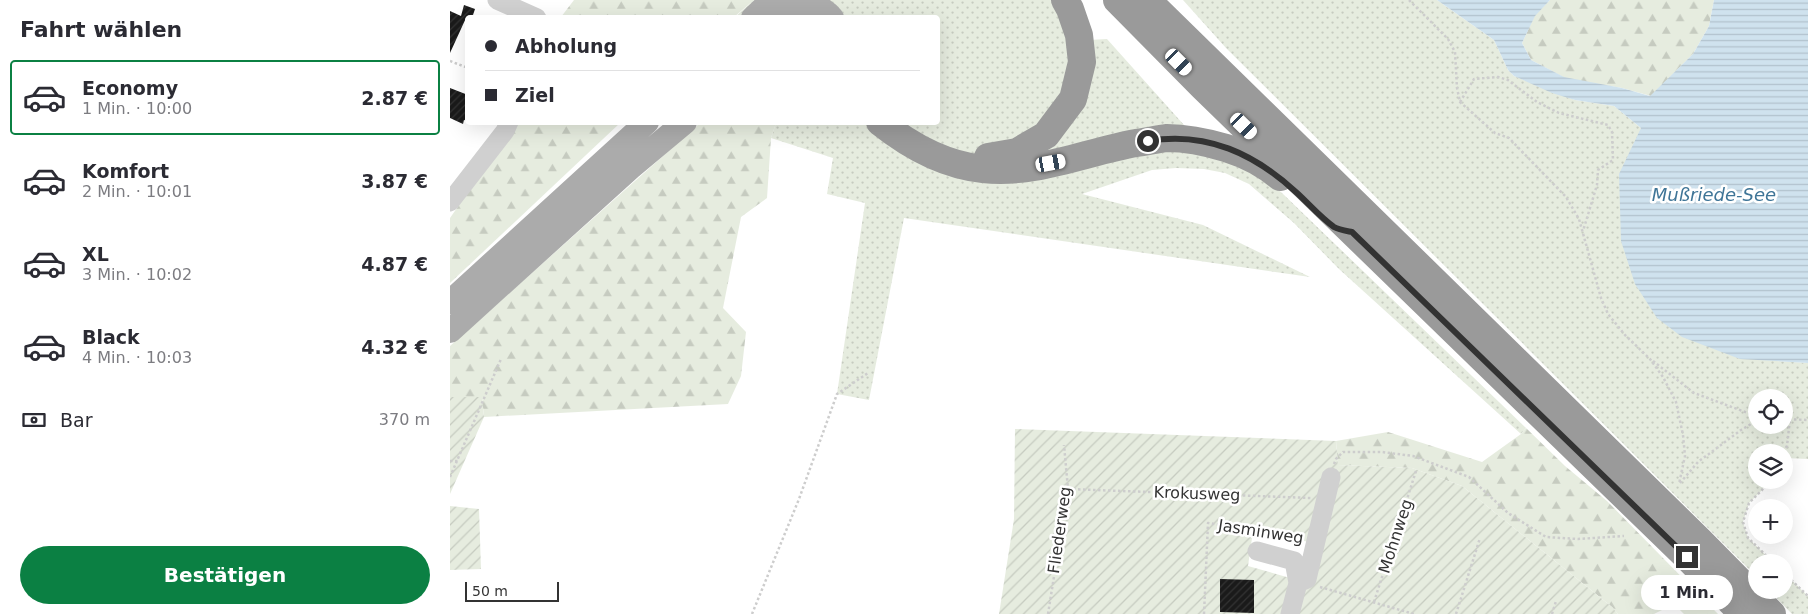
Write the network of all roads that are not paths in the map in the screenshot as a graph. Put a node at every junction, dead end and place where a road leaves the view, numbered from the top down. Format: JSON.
{"nodes":[{"id":1,"x":497,"y":0,"type":"edge"},
{"id":2,"x":772,"y":0,"type":"edge"},
{"id":3,"x":1065,"y":0,"type":"edge"},
{"id":4,"x":1117,"y":0,"type":"edge"},
{"id":5,"x":1147,"y":0,"type":"edge"},
{"id":6,"x":1165,"y":0,"type":"edge"},
{"id":7,"x":821,"y":6,"type":"edge"},
{"id":8,"x":530,"y":15,"type":"edge"},
{"id":9,"x":756,"y":15,"type":"edge"},
{"id":10,"x":779,"y":15,"type":"edge"},
{"id":11,"x":1224,"y":76,"type":"junction"},
{"id":12,"x":508,"y":125,"type":"edge"},
{"id":13,"x":644,"y":125,"type":"edge"},
{"id":14,"x":681,"y":125,"type":"edge"},
{"id":15,"x":884,"y":125,"type":"edge"},
{"id":16,"x":897,"y":125,"type":"edge"},
{"id":17,"x":450,"y":202,"type":"edge"},
{"id":18,"x":1352,"y":232,"type":"junction"},
{"id":19,"x":450,"y":302,"type":"edge"},
{"id":20,"x":450,"y":331,"type":"edge"},
{"id":21,"x":1331,"y":477,"type":"road end"},
{"id":22,"x":1257,"y":551,"type":"dead end"},
{"id":23,"x":1298,"y":583,"type":"junction"},
{"id":24,"x":1290,"y":614,"type":"edge"},
{"id":25,"x":1743,"y":614,"type":"edge"},
{"id":26,"x":1772,"y":614,"type":"edge"}],
"edges":[{"from":1,"to":8,"type":"street"},
{"from":2,"to":9,"type":"main road"},
{"from":3,"to":16,"type":"highway"},
{"from":4,"to":18,"type":"highway"},
{"from":5,"to":11,"type":"highway"},
{"from":6,"to":11,"type":"highway"},
{"from":7,"to":10,"type":"main road"},
{"from":11,"to":26,"type":"highway"},
{"from":12,"to":17,"type":"street"},
{"from":13,"to":19,"type":"main road"},
{"from":14,"to":20,"type":"main road"},
{"from":15,"to":18,"type":"highway"},
{"from":18,"to":25,"type":"highway"},
{"from":21,"to":23,"type":"street"},
{"from":22,"to":23,"type":"street"},
{"from":23,"to":24,"type":"street"}]}
